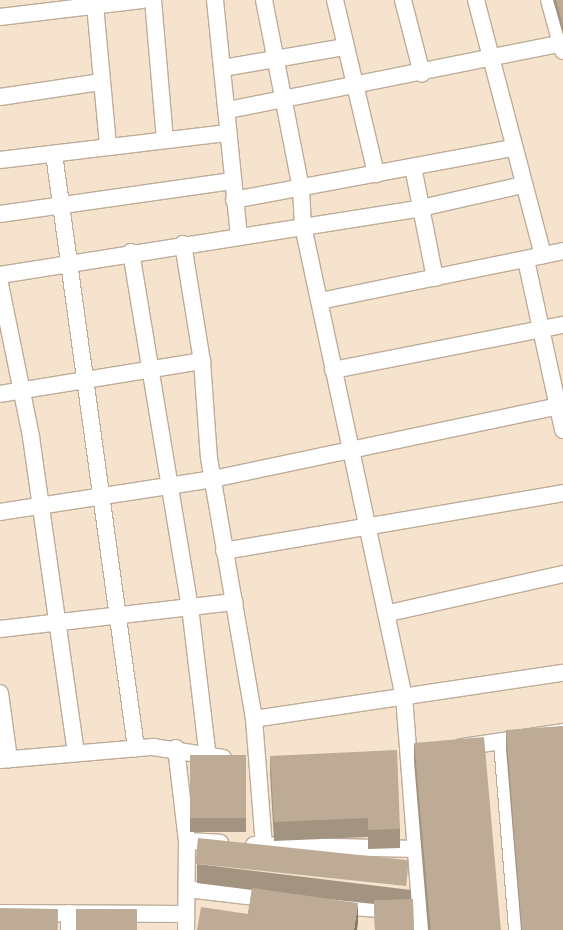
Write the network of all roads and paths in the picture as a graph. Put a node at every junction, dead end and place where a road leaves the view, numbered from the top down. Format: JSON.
{"nodes":[{"id":1,"x":142,"y":0,"type":"edge"},
{"id":2,"x":153,"y":0,"type":"edge"},
{"id":3,"x":215,"y":0,"type":"edge"},
{"id":4,"x":264,"y":0,"type":"edge"},
{"id":5,"x":335,"y":0,"type":"edge"},
{"id":6,"x":402,"y":0,"type":"edge"},
{"id":7,"x":476,"y":0,"type":"edge"},
{"id":8,"x":549,"y":0,"type":"edge"},
{"id":9,"x":59,"y":5,"type":"edge"},
{"id":10,"x":95,"y":5,"type":"junction"},
{"id":11,"x":0,"y":17,"type":"edge"},
{"id":12,"x":562,"y":45,"type":"edge"},
{"id":13,"x":345,"y":47,"type":"junction"},
{"id":14,"x":276,"y":60,"type":"junction"},
{"id":15,"x":492,"y":60,"type":"junction"},
{"id":16,"x":223,"y":68,"type":"junction"},
{"id":17,"x":422,"y":74,"type":"junction"},
{"id":18,"x":100,"y":82,"type":"junction"},
{"id":19,"x":354,"y":88,"type":"junction"},
{"id":20,"x":0,"y":97,"type":"edge"},
{"id":21,"x":285,"y":100,"type":"junction"},
{"id":22,"x":228,"y":110,"type":"junction"},
{"id":23,"x":228,"y":133,"type":"junction"},
{"id":24,"x":165,"y":139,"type":"junction"},
{"id":25,"x":108,"y":146,"type":"junction"},
{"id":26,"x":513,"y":148,"type":"junction"},
{"id":27,"x":54,"y":154,"type":"junction"},
{"id":28,"x":0,"y":160,"type":"edge"},
{"id":29,"x":413,"y":167,"type":"junction"},
{"id":30,"x":376,"y":174,"type":"junction"},
{"id":31,"x":233,"y":181,"type":"junction"},
{"id":32,"x":522,"y":184,"type":"junction"},
{"id":33,"x":301,"y":188,"type":"junction"},
{"id":34,"x":234,"y":200,"type":"junction"},
{"id":35,"x":60,"y":205,"type":"junction"},
{"id":36,"x":421,"y":208,"type":"junction"},
{"id":37,"x":0,"y":214,"type":"edge"},
{"id":38,"x":303,"y":226,"type":"junction"},
{"id":39,"x":239,"y":235,"type":"junction"},
{"id":40,"x":183,"y":244,"type":"junction"},
{"id":41,"x":563,"y":250,"type":"edge"},
{"id":42,"x":131,"y":252,"type":"junction"},
{"id":43,"x":543,"y":255,"type":"junction"},
{"id":44,"x":526,"y":260,"type":"junction"},
{"id":45,"x":66,"y":263,"type":"junction"},
{"id":46,"x":0,"y":275,"type":"edge"},
{"id":47,"x":435,"y":278,"type":"junction"},
{"id":48,"x":0,"y":284,"type":"edge"},
{"id":49,"x":320,"y":301,"type":"junction"},
{"id":50,"x":563,"y":325,"type":"edge"},
{"id":51,"x":542,"y":330,"type":"junction"},
{"id":52,"x":202,"y":361,"type":"junction"},
{"id":53,"x":333,"y":370,"type":"junction"},
{"id":54,"x":148,"y":371,"type":"junction"},
{"id":55,"x":83,"y":380,"type":"junction"},
{"id":56,"x":22,"y":390,"type":"junction"},
{"id":57,"x":0,"y":394,"type":"edge"},
{"id":58,"x":560,"y":406,"type":"edge"},
{"id":59,"x":563,"y":430,"type":"edge"},
{"id":60,"x":351,"y":448,"type":"junction"},
{"id":61,"x":213,"y":479,"type":"junction"},
{"id":62,"x":167,"y":485,"type":"junction"},
{"id":63,"x":563,"y":493,"type":"edge"},
{"id":64,"x":100,"y":496,"type":"junction"},
{"id":65,"x":41,"y":506,"type":"junction"},
{"id":66,"x":0,"y":512,"type":"edge"},
{"id":67,"x":370,"y":526,"type":"junction"},
{"id":68,"x":224,"y":551,"type":"junction"},
{"id":69,"x":563,"y":574,"type":"edge"},
{"id":70,"x":234,"y":602,"type":"junction"},
{"id":71,"x":190,"y":607,"type":"junction"},
{"id":72,"x":389,"y":613,"type":"junction"},
{"id":73,"x":116,"y":616,"type":"junction"},
{"id":74,"x":59,"y":622,"type":"junction"},
{"id":75,"x":0,"y":629,"type":"edge"},
{"id":76,"x":563,"y":673,"type":"edge"},
{"id":77,"x":0,"y":693,"type":"edge"},
{"id":78,"x":404,"y":696,"type":"junction"},
{"id":79,"x":254,"y":719,"type":"junction"},
{"id":80,"x":563,"y":732,"type":"edge"},
{"id":81,"x":502,"y":742,"type":"junction"},
{"id":82,"x":136,"y":748,"type":"junction"},
{"id":83,"x":176,"y":748,"type":"junction"},
{"id":84,"x":448,"y":749,"type":"edge"},
{"id":85,"x":430,"y":751,"type":"edge"},
{"id":86,"x":76,"y":753,"type":"junction"},
{"id":87,"x":412,"y":753,"type":"junction"},
{"id":88,"x":392,"y":754,"type":"edge"},
{"id":89,"x":208,"y":757,"type":"junction"},
{"id":90,"x":4,"y":760,"type":"edge"},
{"id":91,"x":278,"y":760,"type":"edge"},
{"id":92,"x":258,"y":761,"type":"junction"},
{"id":93,"x":187,"y":841,"type":"junction"},
{"id":94,"x":264,"y":846,"type":"junction"},
{"id":95,"x":416,"y":849,"type":"junction"},
{"id":96,"x":187,"y":889,"type":"junction"},
{"id":97,"x":293,"y":902,"type":"edge"},
{"id":98,"x":322,"y":905,"type":"edge"},
{"id":99,"x":421,"y":910,"type":"junction"},
{"id":100,"x":0,"y":913,"type":"edge"},
{"id":101,"x":69,"y":913,"type":"junction"},
{"id":102,"x":186,"y":922,"type":"edge"},
{"id":103,"x":69,"y":930,"type":"edge"},
{"id":104,"x":422,"y":930,"type":"edge"},
{"id":105,"x":517,"y":930,"type":"edge"}],
"edges":[{"from":1,"to":10,"type":"street"},
{"from":2,"to":24,"type":"street"},
{"from":3,"to":16,"type":"street"},
{"from":4,"to":14,"type":"street"},
{"from":5,"to":13,"type":"street"},
{"from":6,"to":17,"type":"street"},
{"from":7,"to":15,"type":"street"},
{"from":8,"to":12,"type":"street"},
{"from":9,"to":10,"type":"street"},
{"from":9,"to":11,"type":"street"},
{"from":10,"to":18,"type":"street"},
{"from":12,"to":15,"type":"street"},
{"from":13,"to":14,"type":"street"},
{"from":13,"to":19,"type":"street"},
{"from":14,"to":16,"type":"street"},
{"from":14,"to":21,"type":"street"},
{"from":15,"to":17,"type":"street"},
{"from":15,"to":26,"type":"street"},
{"from":16,"to":22,"type":"street"},
{"from":17,"to":19,"type":"street"},
{"from":18,"to":20,"type":"street"},
{"from":18,"to":25,"type":"street"},
{"from":19,"to":21,"type":"street"},
{"from":19,"to":30,"type":"street"},
{"from":21,"to":22,"type":"street"},
{"from":21,"to":33,"type":"street"},
{"from":22,"to":23,"type":"street"},
{"from":23,"to":24,"type":"street"},
{"from":23,"to":31,"type":"street"},
{"from":24,"to":25,"type":"street"},
{"from":25,"to":27,"type":"street"},
{"from":26,"to":29,"type":"street"},
{"from":26,"to":32,"type":"street"},
{"from":27,"to":28,"type":"street"},
{"from":27,"to":35,"type":"street"},
{"from":29,"to":30,"type":"street"},
{"from":29,"to":36,"type":"street"},
{"from":30,"to":33,"type":"street"},
{"from":31,"to":34,"type":"street"},
{"from":31,"to":35,"type":"street"},
{"from":32,"to":36,"type":"street"},
{"from":32,"to":43,"type":"street"},
{"from":33,"to":34,"type":"street"},
{"from":33,"to":38,"type":"street"},
{"from":34,"to":39,"type":"street"},
{"from":35,"to":37,"type":"street"},
{"from":35,"to":45,"type":"street"},
{"from":36,"to":38,"type":"street"},
{"from":36,"to":47,"type":"street"},
{"from":38,"to":39,"type":"street"},
{"from":38,"to":49,"type":"street"},
{"from":39,"to":40,"type":"street"},
{"from":40,"to":42,"type":"street"},
{"from":40,"to":52,"type":"street"},
{"from":41,"to":43,"type":"street"},
{"from":42,"to":45,"type":"street"},
{"from":42,"to":54,"type":"street"},
{"from":43,"to":44,"type":"street"},
{"from":44,"to":47,"type":"street"},
{"from":44,"to":51,"type":"street"},
{"from":45,"to":46,"type":"street"},
{"from":45,"to":55,"type":"street"},
{"from":47,"to":49,"type":"street"},
{"from":48,"to":56,"type":"street"},
{"from":49,"to":53,"type":"street"},
{"from":50,"to":51,"type":"street"},
{"from":51,"to":53,"type":"street"},
{"from":51,"to":58,"type":"street"},
{"from":52,"to":54,"type":"street"},
{"from":52,"to":61,"type":"street"},
{"from":53,"to":60,"type":"street"},
{"from":54,"to":55,"type":"street"},
{"from":54,"to":62,"type":"street"},
{"from":55,"to":56,"type":"street"},
{"from":55,"to":64,"type":"street"},
{"from":56,"to":57,"type":"street"},
{"from":56,"to":65,"type":"street"},
{"from":58,"to":59,"type":"street"},
{"from":58,"to":60,"type":"street"},
{"from":60,"to":61,"type":"street"},
{"from":60,"to":67,"type":"street"},
{"from":61,"to":62,"type":"street"},
{"from":61,"to":68,"type":"street"},
{"from":62,"to":64,"type":"street"},
{"from":62,"to":71,"type":"street"},
{"from":63,"to":67,"type":"street"},
{"from":64,"to":65,"type":"street"},
{"from":64,"to":73,"type":"street"},
{"from":65,"to":66,"type":"street"},
{"from":65,"to":74,"type":"street"},
{"from":67,"to":68,"type":"street"},
{"from":67,"to":72,"type":"street"},
{"from":68,"to":70,"type":"street"},
{"from":69,"to":72,"type":"street"},
{"from":70,"to":71,"type":"street"},
{"from":70,"to":79,"type":"street"},
{"from":71,"to":73,"type":"street"},
{"from":71,"to":89,"type":"street"},
{"from":72,"to":78,"type":"street"},
{"from":73,"to":74,"type":"street"},
{"from":73,"to":82,"type":"street"},
{"from":74,"to":75,"type":"street"},
{"from":74,"to":86,"type":"street"},
{"from":76,"to":78,"type":"street"},
{"from":77,"to":90,"type":"street"},
{"from":78,"to":79,"type":"street"},
{"from":78,"to":87,"type":"street"},
{"from":79,"to":92,"type":"street"},
{"from":80,"to":81,"type":"street"},
{"from":81,"to":84,"type":"street"},
{"from":81,"to":105,"type":"street"},
{"from":82,"to":83,"type":"street"},
{"from":82,"to":86,"type":"street"},
{"from":83,"to":89,"type":"street"},
{"from":83,"to":93,"type":"street"},
{"from":85,"to":87,"type":"street"},
{"from":86,"to":90,"type":"street"},
{"from":87,"to":88,"type":"street"},
{"from":87,"to":95,"type":"street"},
{"from":89,"to":92,"type":"street"},
{"from":91,"to":92,"type":"street"},
{"from":92,"to":94,"type":"street"},
{"from":93,"to":94,"type":"street"},
{"from":93,"to":96,"type":"street"},
{"from":94,"to":95,"type":"street"},
{"from":95,"to":99,"type":"street"},
{"from":96,"to":97,"type":"street"},
{"from":96,"to":102,"type":"street"},
{"from":98,"to":99,"type":"street"},
{"from":99,"to":104,"type":"street"},
{"from":100,"to":101,"type":"street"},
{"from":101,"to":102,"type":"street"},
{"from":101,"to":103,"type":"street"}]}
